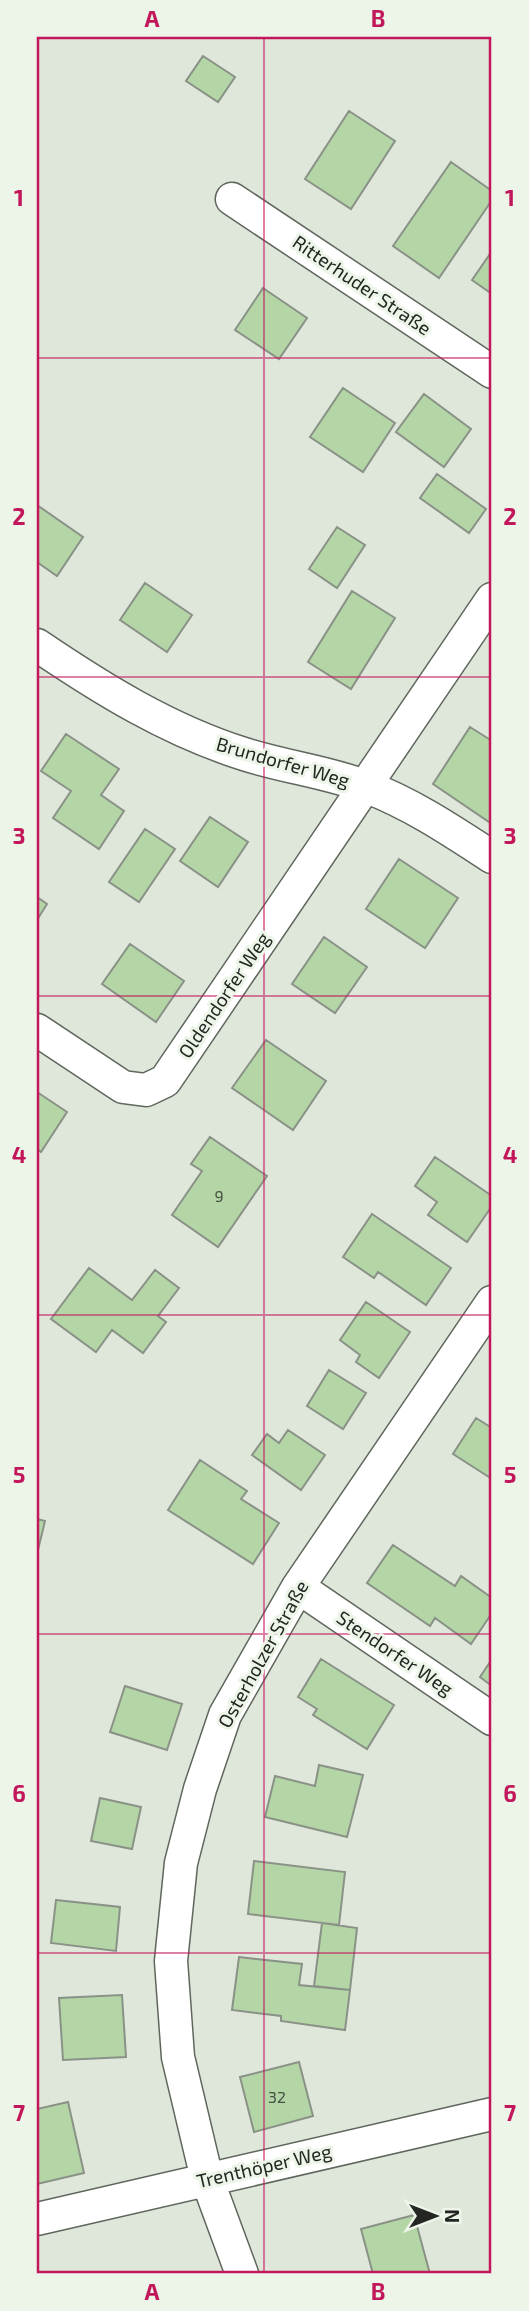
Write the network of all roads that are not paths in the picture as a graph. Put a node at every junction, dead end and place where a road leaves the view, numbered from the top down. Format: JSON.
{"nodes":[{"id":1,"x":232,"y":199,"type":"dead end"},
{"id":2,"x":492,"y":372,"type":"edge"},
{"id":3,"x":492,"y":599,"type":"edge"},
{"id":4,"x":37,"y":645,"type":"edge"},
{"id":5,"x":366,"y":786,"type":"junction"},
{"id":6,"x":492,"y":858,"type":"edge"},
{"id":7,"x":37,"y":1030,"type":"edge"},
{"id":8,"x":492,"y":1302,"type":"edge"},
{"id":9,"x":298,"y":1587,"type":"junction"},
{"id":10,"x":492,"y":1719,"type":"edge"},
{"id":11,"x":492,"y":2114,"type":"edge"},
{"id":12,"x":208,"y":2179,"type":"junction"},
{"id":13,"x":37,"y":2219,"type":"edge"},
{"id":14,"x":242,"y":2274,"type":"edge"}],
"edges":[{"from":1,"to":2,"type":"street","name":"Ritterhuder Straße"},
{"from":3,"to":5,"type":"street"},
{"from":4,"to":5,"type":"street","name":"Brundorfer Weg"},
{"from":5,"to":6,"type":"street","name":"Brundorfer Weg"},
{"from":5,"to":7,"type":"street","name":"Oldendorfer Weg"},
{"from":8,"to":9,"type":"street","name":"Osterholzer Straße"},
{"from":9,"to":10,"type":"street","name":"Stendorfer Weg"},
{"from":9,"to":12,"type":"street","name":"Osterholzer Straße"},
{"from":11,"to":12,"type":"street","name":"Trenthöper Weg"},
{"from":12,"to":13,"type":"street","name":"Trenthöper Weg"},
{"from":12,"to":14,"type":"street","name":"Osterholzer Straße"}]}
